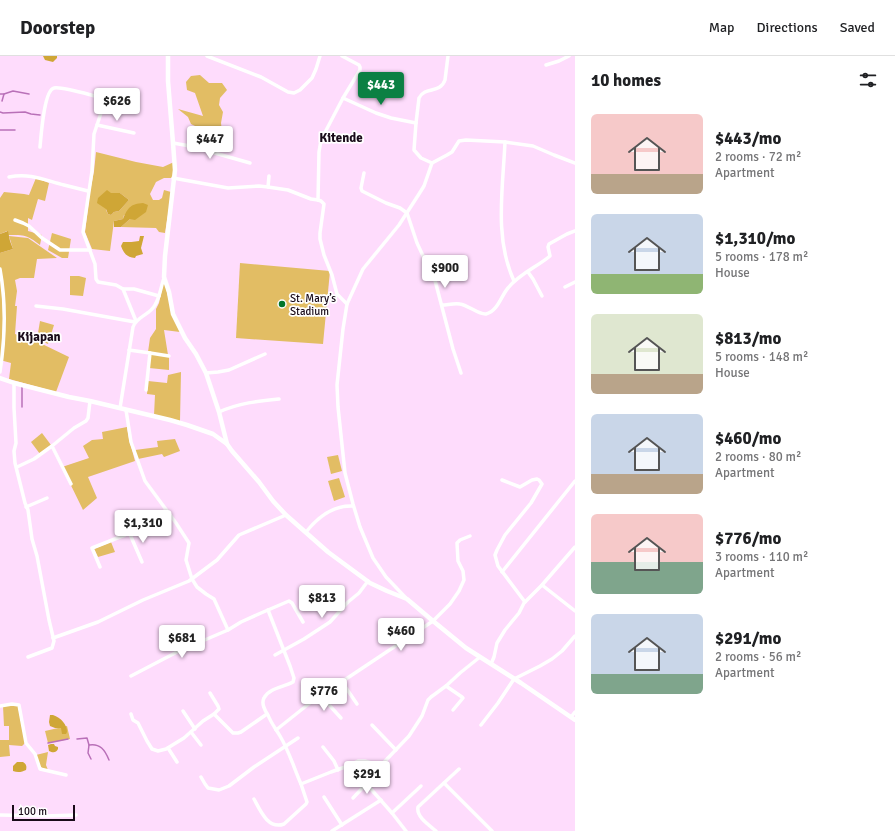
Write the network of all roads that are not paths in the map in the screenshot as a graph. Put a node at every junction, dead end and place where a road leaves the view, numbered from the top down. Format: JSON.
{"nodes":[{"id":1,"x":168,"y":56,"type":"edge"},
{"id":2,"x":206,"y":56,"type":"edge"},
{"id":3,"x":320,"y":56,"type":"edge"},
{"id":4,"x":342,"y":56,"type":"edge"},
{"id":5,"x":448,"y":56,"type":"edge"},
{"id":6,"x":568,"y":56,"type":"edge"},
{"id":7,"x":546,"y":65,"type":"dead end"},
{"id":8,"x":343,"y":98,"type":"junction"},
{"id":9,"x":416,"y":123,"type":"junction"},
{"id":10,"x":97,"y":125,"type":"junction"},
{"id":11,"x":134,"y":133,"type":"dead end"},
{"id":12,"x":505,"y":142,"type":"junction"},
{"id":13,"x":173,"y":143,"type":"junction"},
{"id":14,"x":40,"y":147,"type":"dead end"},
{"id":15,"x":250,"y":163,"type":"dead end"},
{"id":16,"x":432,"y":163,"type":"junction"},
{"id":17,"x":575,"y":163,"type":"edge"},
{"id":18,"x":364,"y":173,"type":"dead end"},
{"id":19,"x":269,"y":176,"type":"dead end"},
{"id":20,"x":9,"y":177,"type":"dead end"},
{"id":21,"x":173,"y":178,"type":"junction"},
{"id":22,"x":268,"y":187,"type":"junction"},
{"id":23,"x":88,"y":191,"type":"junction"},
{"id":24,"x":318,"y":200,"type":"junction"},
{"id":25,"x":407,"y":213,"type":"junction"},
{"id":26,"x":15,"y":220,"type":"dead end"},
{"id":27,"x":575,"y":231,"type":"edge"},
{"id":28,"x":90,"y":250,"type":"junction"},
{"id":29,"x":0,"y":269,"type":"edge"},
{"id":30,"x":528,"y":272,"type":"junction"},
{"id":31,"x":164,"y":277,"type":"junction"},
{"id":32,"x":514,"y":281,"type":"junction"},
{"id":33,"x":575,"y":282,"type":"edge"},
{"id":34,"x":565,"y":287,"type":"dead end"},
{"id":35,"x":123,"y":289,"type":"junction"},
{"id":36,"x":159,"y":296,"type":"junction"},
{"id":37,"x":542,"y":296,"type":"dead end"},
{"id":38,"x":347,"y":304,"type":"junction"},
{"id":39,"x":442,"y":305,"type":"junction"},
{"id":40,"x":36,"y":306,"type":"dead end"},
{"id":41,"x":136,"y":321,"type":"junction"},
{"id":42,"x":128,"y":350,"type":"junction"},
{"id":43,"x":150,"y":353,"type":"junction"},
{"id":44,"x":265,"y":354,"type":"dead end"},
{"id":45,"x":169,"y":356,"type":"dead end"},
{"id":46,"x":0,"y":372,"type":"edge"},
{"id":47,"x":206,"y":373,"type":"junction"},
{"id":48,"x":461,"y":373,"type":"dead end"},
{"id":49,"x":0,"y":378,"type":"edge"},
{"id":50,"x":14,"y":383,"type":"junction"},
{"id":51,"x":146,"y":390,"type":"dead end"},
{"id":52,"x":279,"y":398,"type":"dead end"},
{"id":53,"x":90,"y":401,"type":"junction"},
{"id":54,"x":120,"y":408,"type":"junction"},
{"id":55,"x":126,"y":410,"type":"junction"},
{"id":56,"x":219,"y":412,"type":"junction"},
{"id":57,"x":227,"y":444,"type":"junction"},
{"id":58,"x":52,"y":446,"type":"junction"},
{"id":59,"x":17,"y":467,"type":"junction"},
{"id":60,"x":502,"y":480,"type":"dead end"},
{"id":61,"x":575,"y":481,"type":"edge"},
{"id":62,"x":71,"y":484,"type":"dead end"},
{"id":63,"x":47,"y":498,"type":"dead end"},
{"id":64,"x":353,"y":506,"type":"junction"},
{"id":65,"x":26,"y":507,"type":"junction"},
{"id":66,"x":166,"y":510,"type":"junction"},
{"id":67,"x":286,"y":515,"type":"junction"},
{"id":68,"x":129,"y":532,"type":"junction"},
{"id":69,"x":306,"y":532,"type":"junction"},
{"id":70,"x":470,"y":536,"type":"dead end"},
{"id":71,"x":575,"y":548,"type":"edge"},
{"id":72,"x":142,"y":562,"type":"dead end"},
{"id":73,"x":100,"y":567,"type":"dead end"},
{"id":74,"x":502,"y":572,"type":"junction"},
{"id":75,"x":192,"y":579,"type":"junction"},
{"id":76,"x":368,"y":581,"type":"junction"},
{"id":77,"x":542,"y":585,"type":"junction"},
{"id":78,"x":407,"y":599,"type":"junction"},
{"id":79,"x":525,"y":602,"type":"junction"},
{"id":80,"x":268,"y":610,"type":"junction"},
{"id":81,"x":575,"y":611,"type":"edge"},
{"id":82,"x":433,"y":621,"type":"junction"},
{"id":83,"x":303,"y":622,"type":"dead end"},
{"id":84,"x":228,"y":630,"type":"junction"},
{"id":85,"x":575,"y":636,"type":"edge"},
{"id":86,"x":53,"y":638,"type":"junction"},
{"id":87,"x":284,"y":650,"type":"junction"},
{"id":88,"x":275,"y":655,"type":"dead end"},
{"id":89,"x":28,"y":657,"type":"dead end"},
{"id":90,"x":480,"y":657,"type":"junction"},
{"id":91,"x":491,"y":664,"type":"junction"},
{"id":92,"x":131,"y":676,"type":"dead end"},
{"id":93,"x":514,"y":678,"type":"junction"},
{"id":94,"x":342,"y":682,"type":"junction"},
{"id":95,"x":446,"y":686,"type":"junction"},
{"id":96,"x":210,"y":693,"type":"dead end"},
{"id":97,"x":320,"y":695,"type":"junction"},
{"id":98,"x":357,"y":704,"type":"dead end"},
{"id":99,"x":0,"y":706,"type":"edge"},
{"id":100,"x":453,"y":710,"type":"dead end"},
{"id":101,"x":183,"y":711,"type":"dead end"},
{"id":102,"x":575,"y":712,"type":"edge"},
{"id":103,"x":131,"y":714,"type":"dead end"},
{"id":104,"x":214,"y":714,"type":"junction"},
{"id":105,"x":267,"y":714,"type":"junction"},
{"id":106,"x":341,"y":718,"type":"dead end"},
{"id":107,"x":573,"y":719,"type":"edge"},
{"id":108,"x":372,"y":725,"type":"dead end"},
{"id":109,"x":481,"y":725,"type":"dead end"},
{"id":110,"x":195,"y":729,"type":"junction"},
{"id":111,"x":276,"y":730,"type":"junction"},
{"id":112,"x":191,"y":732,"type":"junction"},
{"id":113,"x":298,"y":738,"type":"dead end"},
{"id":114,"x":201,"y":745,"type":"dead end"},
{"id":115,"x":285,"y":747,"type":"junction"},
{"id":116,"x":323,"y":747,"type":"dead end"},
{"id":117,"x":168,"y":748,"type":"junction"},
{"id":118,"x":396,"y":750,"type":"junction"},
{"id":119,"x":177,"y":762,"type":"dead end"},
{"id":120,"x":381,"y":766,"type":"junction"},
{"id":121,"x":459,"y":769,"type":"dead end"},
{"id":122,"x":338,"y":770,"type":"junction"},
{"id":123,"x":66,"y":775,"type":"dead end"},
{"id":124,"x":201,"y":777,"type":"dead end"},
{"id":125,"x":368,"y":782,"type":"junction"},
{"id":126,"x":444,"y":783,"type":"junction"},
{"id":127,"x":301,"y":784,"type":"junction"},
{"id":128,"x":421,"y":786,"type":"dead end"},
{"id":129,"x":324,"y":797,"type":"dead end"},
{"id":130,"x":353,"y":798,"type":"dead end"},
{"id":131,"x":254,"y":799,"type":"dead end"},
{"id":132,"x":381,"y":800,"type":"junction"},
{"id":133,"x":392,"y":813,"type":"junction"},
{"id":134,"x":0,"y":815,"type":"edge"},
{"id":135,"x":76,"y":815,"type":"dead end"},
{"id":136,"x":342,"y":825,"type":"junction"},
{"id":137,"x":332,"y":831,"type":"edge"},
{"id":138,"x":406,"y":831,"type":"edge"},
{"id":139,"x":436,"y":831,"type":"edge"},
{"id":140,"x":492,"y":831,"type":"edge"}],
"edges":[{"from":1,"to":13,"type":"street"},
{"from":2,"to":3,"type":"street"},
{"from":4,"to":8,"type":"street"},
{"from":5,"to":9,"type":"street"},
{"from":6,"to":7,"type":"street"},
{"from":8,"to":9,"type":"street"},
{"from":8,"to":24,"type":"street"},
{"from":9,"to":16,"type":"street"},
{"from":10,"to":11,"type":"street"},
{"from":10,"to":14,"type":"street"},
{"from":10,"to":23,"type":"street"},
{"from":12,"to":16,"type":"street"},
{"from":12,"to":17,"type":"street"},
{"from":12,"to":32,"type":"street"},
{"from":13,"to":15,"type":"street"},
{"from":13,"to":21,"type":"street"},
{"from":16,"to":25,"type":"street"},
{"from":18,"to":25,"type":"street"},
{"from":19,"to":22,"type":"street"},
{"from":20,"to":23,"type":"street"},
{"from":21,"to":22,"type":"street"},
{"from":21,"to":31,"type":"street"},
{"from":22,"to":24,"type":"street"},
{"from":23,"to":28,"type":"street"},
{"from":24,"to":38,"type":"street"},
{"from":25,"to":38,"type":"street"},
{"from":25,"to":39,"type":"street"},
{"from":26,"to":28,"type":"street"},
{"from":27,"to":30,"type":"street"},
{"from":28,"to":35,"type":"street"},
{"from":29,"to":46,"type":"street"},
{"from":30,"to":32,"type":"street"},
{"from":30,"to":37,"type":"street"},
{"from":31,"to":36,"type":"street"},
{"from":31,"to":47,"type":"street"},
{"from":32,"to":39,"type":"street"},
{"from":33,"to":34,"type":"street"},
{"from":35,"to":36,"type":"street"},
{"from":35,"to":41,"type":"street"},
{"from":36,"to":41,"type":"street"},
{"from":38,"to":64,"type":"street"},
{"from":39,"to":48,"type":"street"},
{"from":40,"to":41,"type":"street"},
{"from":41,"to":42,"type":"street"},
{"from":42,"to":43,"type":"street"},
{"from":42,"to":54,"type":"street"},
{"from":43,"to":45,"type":"street"},
{"from":43,"to":51,"type":"street"},
{"from":44,"to":47,"type":"street"},
{"from":47,"to":56,"type":"street"},
{"from":49,"to":50,"type":"street"},
{"from":50,"to":53,"type":"street"},
{"from":50,"to":59,"type":"street"},
{"from":52,"to":56,"type":"street"},
{"from":53,"to":54,"type":"street"},
{"from":53,"to":58,"type":"street"},
{"from":54,"to":55,"type":"street"},
{"from":55,"to":57,"type":"street"},
{"from":55,"to":66,"type":"street"},
{"from":56,"to":57,"type":"street"},
{"from":57,"to":67,"type":"street"},
{"from":58,"to":59,"type":"street"},
{"from":58,"to":62,"type":"street"},
{"from":59,"to":65,"type":"street"},
{"from":60,"to":74,"type":"street"},
{"from":61,"to":74,"type":"street"},
{"from":63,"to":65,"type":"street"},
{"from":64,"to":69,"type":"street"},
{"from":64,"to":78,"type":"street"},
{"from":65,"to":86,"type":"street"},
{"from":66,"to":68,"type":"street"},
{"from":66,"to":75,"type":"street"},
{"from":67,"to":69,"type":"street"},
{"from":67,"to":75,"type":"street"},
{"from":68,"to":72,"type":"street"},
{"from":68,"to":73,"type":"street"},
{"from":69,"to":76,"type":"street"},
{"from":70,"to":82,"type":"street"},
{"from":71,"to":77,"type":"street"},
{"from":74,"to":79,"type":"street"},
{"from":75,"to":84,"type":"street"},
{"from":75,"to":86,"type":"street"},
{"from":76,"to":78,"type":"street"},
{"from":76,"to":87,"type":"street"},
{"from":77,"to":79,"type":"street"},
{"from":77,"to":81,"type":"street"},
{"from":78,"to":82,"type":"street"},
{"from":79,"to":91,"type":"street"},
{"from":80,"to":83,"type":"street"},
{"from":80,"to":84,"type":"street"},
{"from":80,"to":87,"type":"street"},
{"from":82,"to":90,"type":"street"},
{"from":82,"to":94,"type":"street"},
{"from":84,"to":92,"type":"street"},
{"from":85,"to":93,"type":"street"},
{"from":86,"to":89,"type":"street"},
{"from":87,"to":88,"type":"street"},
{"from":87,"to":105,"type":"street"},
{"from":90,"to":91,"type":"street"},
{"from":90,"to":95,"type":"street"},
{"from":91,"to":93,"type":"street"},
{"from":93,"to":107,"type":"street"},
{"from":93,"to":109,"type":"street"},
{"from":94,"to":97,"type":"street"},
{"from":94,"to":98,"type":"street"},
{"from":95,"to":100,"type":"street"},
{"from":95,"to":118,"type":"street"},
{"from":96,"to":104,"type":"street"},
{"from":97,"to":106,"type":"street"},
{"from":97,"to":111,"type":"street"},
{"from":99,"to":123,"type":"street"},
{"from":101,"to":110,"type":"street"},
{"from":102,"to":107,"type":"street"},
{"from":103,"to":117,"type":"street"},
{"from":104,"to":105,"type":"street"},
{"from":104,"to":110,"type":"street"},
{"from":105,"to":111,"type":"street"},
{"from":108,"to":118,"type":"street"},
{"from":110,"to":112,"type":"street"},
{"from":111,"to":115,"type":"street"},
{"from":112,"to":114,"type":"street"},
{"from":112,"to":117,"type":"street"},
{"from":113,"to":115,"type":"street"},
{"from":115,"to":124,"type":"street"},
{"from":115,"to":127,"type":"street"},
{"from":116,"to":122,"type":"street"},
{"from":117,"to":119,"type":"street"},
{"from":118,"to":120,"type":"street"},
{"from":120,"to":122,"type":"street"},
{"from":120,"to":125,"type":"street"},
{"from":121,"to":126,"type":"street"},
{"from":122,"to":127,"type":"street"},
{"from":125,"to":130,"type":"street"},
{"from":125,"to":132,"type":"street"},
{"from":126,"to":139,"type":"street"},
{"from":126,"to":140,"type":"street"},
{"from":127,"to":131,"type":"street"},
{"from":128,"to":133,"type":"street"},
{"from":129,"to":136,"type":"street"},
{"from":132,"to":133,"type":"street"},
{"from":132,"to":136,"type":"street"},
{"from":133,"to":138,"type":"street"},
{"from":134,"to":135,"type":"street"},
{"from":136,"to":137,"type":"street"}]}
